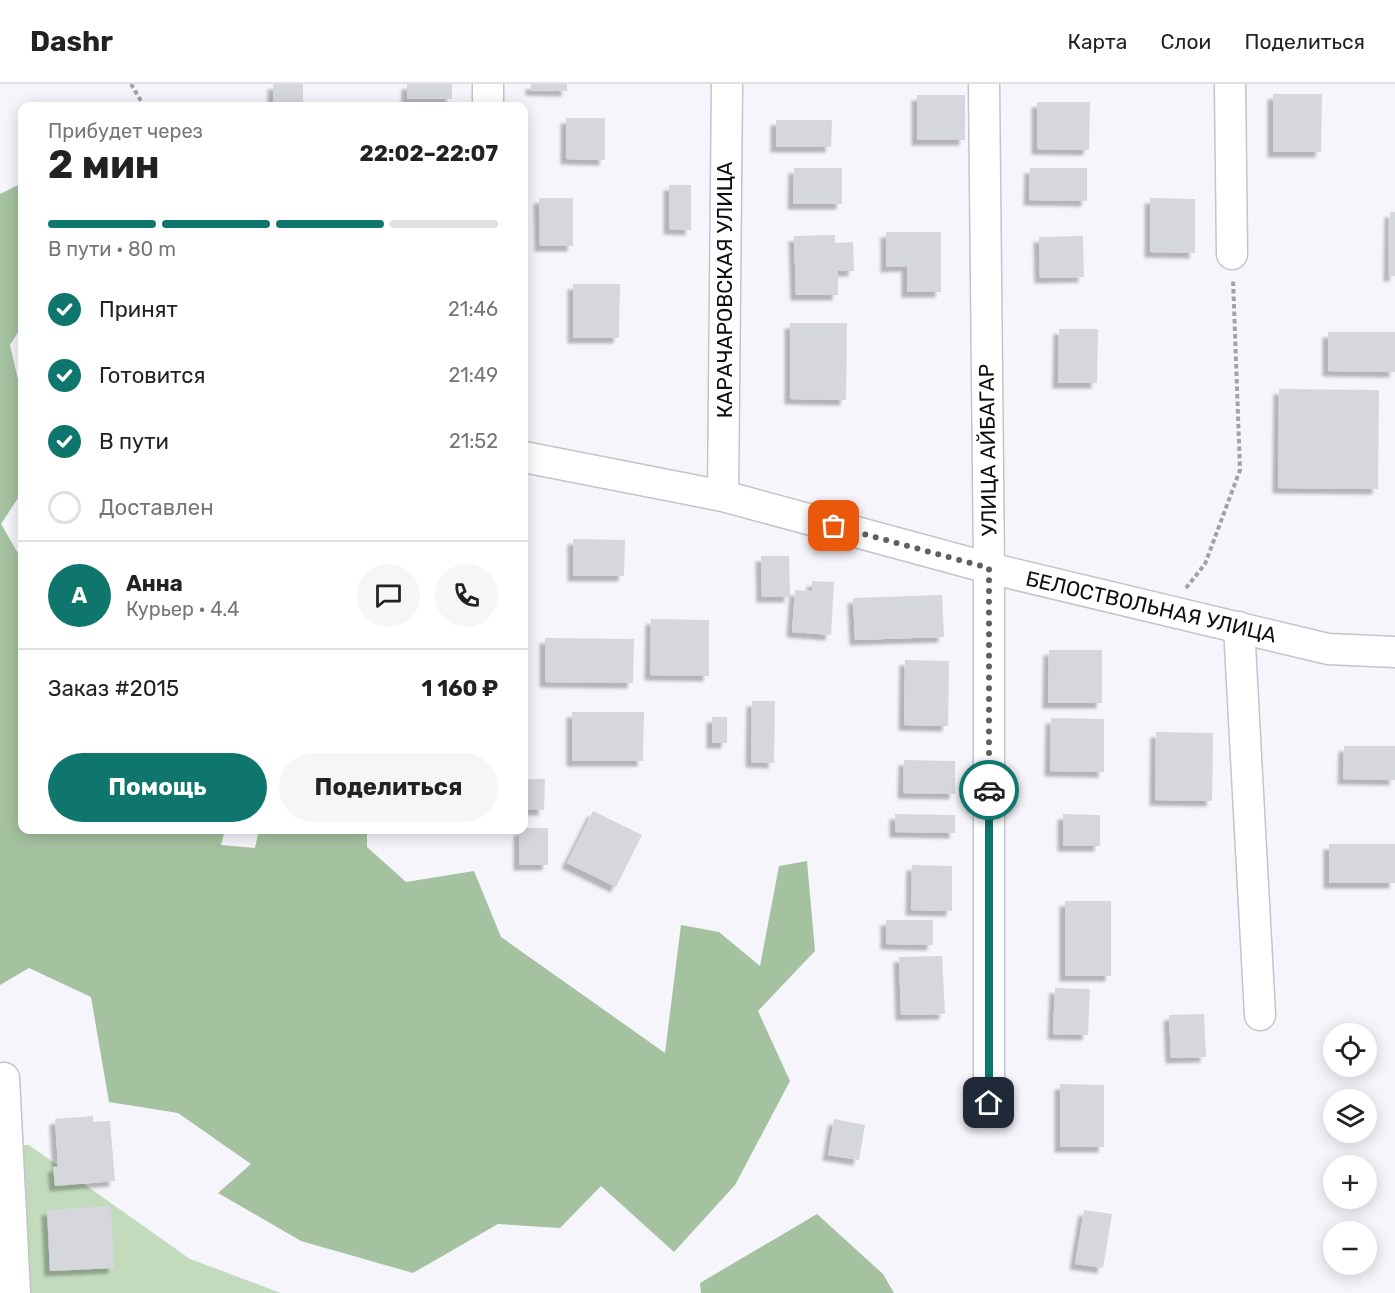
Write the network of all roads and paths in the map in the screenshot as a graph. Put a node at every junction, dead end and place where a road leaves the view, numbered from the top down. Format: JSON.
{"nodes":[{"id":1,"x":131,"y":84,"type":"edge"},
{"id":2,"x":488,"y":84,"type":"edge"},
{"id":3,"x":727,"y":84,"type":"edge"},
{"id":4,"x":984,"y":84,"type":"edge"},
{"id":5,"x":1230,"y":84,"type":"edge"},
{"id":6,"x":142,"y":102,"type":"edge"},
{"id":7,"x":488,"y":102,"type":"edge"},
{"id":8,"x":1232,"y":254,"type":"joint"},
{"id":9,"x":528,"y":458,"type":"edge"},
{"id":10,"x":723,"y":496,"type":"junction"},
{"id":11,"x":989,"y":568,"type":"junction"},
{"id":12,"x":1167,"y":611,"type":"junction"},
{"id":13,"x":1239,"y":627,"type":"junction"},
{"id":14,"x":1395,"y":652,"type":"edge"},
{"id":15,"x":1260,"y":1015,"type":"dead end"},
{"id":16,"x":4,"y":1078,"type":"dead end"},
{"id":17,"x":989,"y":1103,"type":"dead end"},
{"id":18,"x":15,"y":1293,"type":"edge"}],
"edges":[{"from":1,"to":6,"type":"path"},
{"from":2,"to":7,"type":"street"},
{"from":3,"to":10,"type":"street","name":"КАРАЧАРОВСКАЯ УЛИЦА"},
{"from":4,"to":11,"type":"street","name":"УЛИЦА АЙБАГАР"},
{"from":5,"to":8,"type":"street"},
{"from":8,"to":12,"type":"path"},
{"from":9,"to":10,"type":"street","name":"БЕЛОСТВОЛЬНАЯ УЛИЦА"},
{"from":10,"to":11,"type":"street","name":"БЕЛОСТВОЛЬНАЯ УЛИЦА"},
{"from":11,"to":12,"type":"street","name":"БЕЛОСТВОЛЬНАЯ УЛИЦА"},
{"from":11,"to":17,"type":"street","name":"УЛИЦА АЙБАГАР"},
{"from":12,"to":13,"type":"street","name":"БЕЛОСТВОЛЬНАЯ УЛИЦА"},
{"from":13,"to":14,"type":"street","name":"БЕЛОСТВОЛЬНАЯ УЛИЦА"},
{"from":13,"to":15,"type":"street"},
{"from":16,"to":18,"type":"street"}]}
